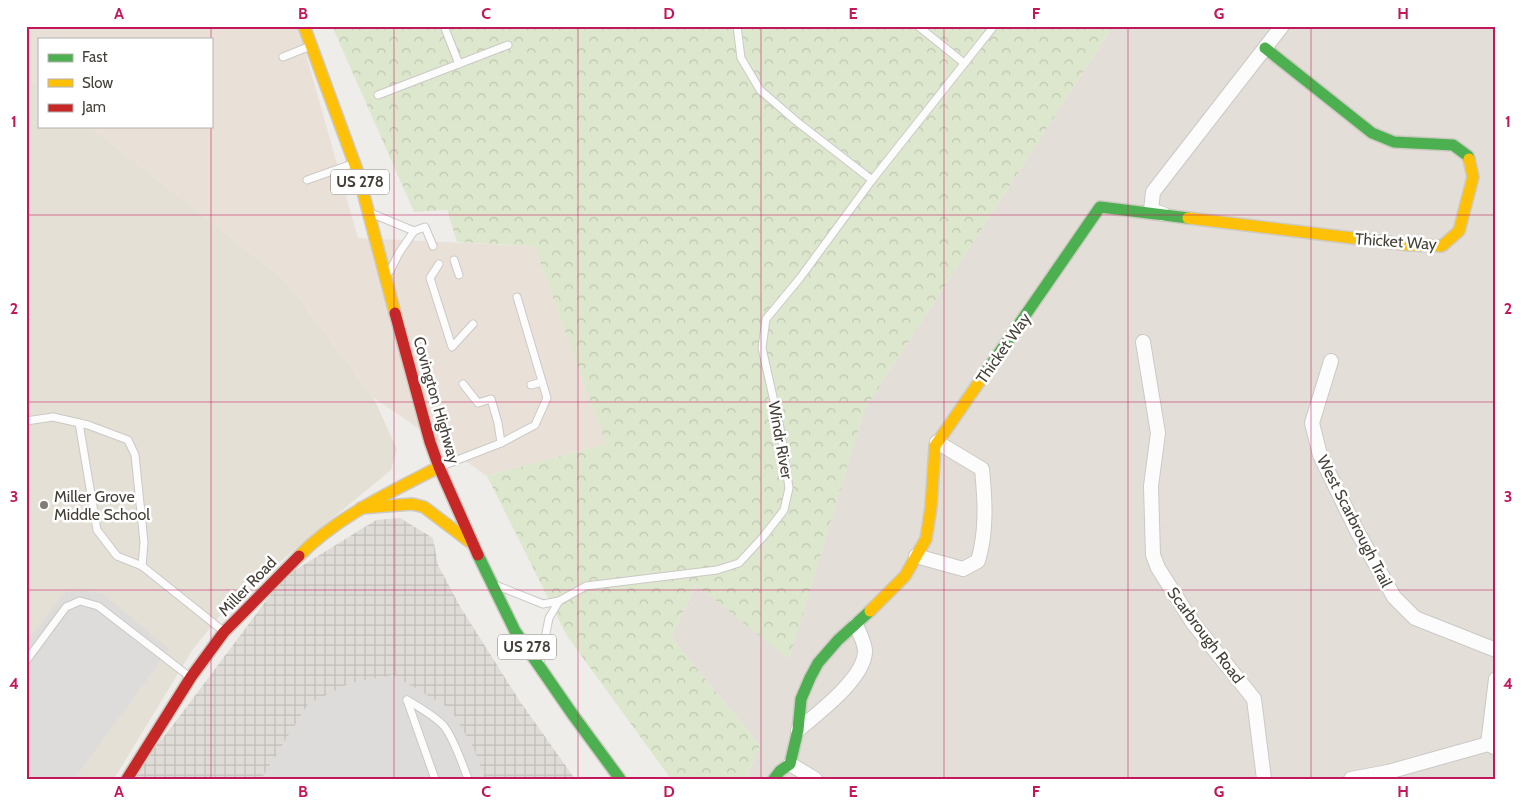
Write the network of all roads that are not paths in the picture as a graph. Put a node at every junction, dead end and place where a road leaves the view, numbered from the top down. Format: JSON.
{"nodes":[{"id":1,"x":304,"y":26,"type":"edge"},
{"id":2,"x":444,"y":26,"type":"edge"},
{"id":3,"x":737,"y":26,"type":"edge"},
{"id":4,"x":918,"y":26,"type":"edge"},
{"id":5,"x":994,"y":26,"type":"edge"},
{"id":6,"x":1282,"y":26,"type":"edge"},
{"id":7,"x":508,"y":45,"type":"dead end"},
{"id":8,"x":311,"y":46,"type":"junction"},
{"id":9,"x":1265,"y":48,"type":"junction"},
{"id":10,"x":283,"y":57,"type":"dead end"},
{"id":11,"x":964,"y":63,"type":"junction"},
{"id":12,"x":459,"y":64,"type":"junction"},
{"id":13,"x":378,"y":95,"type":"dead end"},
{"id":14,"x":354,"y":163,"type":"junction"},
{"id":15,"x":307,"y":180,"type":"dead end"},
{"id":16,"x":872,"y":180,"type":"junction"},
{"id":17,"x":368,"y":212,"type":"junction"},
{"id":18,"x":1164,"y":214,"type":"junction"},
{"id":19,"x":414,"y":231,"type":"junction"},
{"id":20,"x":433,"y":246,"type":"dead end"},
{"id":21,"x":454,"y":260,"type":"dead end"},
{"id":22,"x":439,"y":264,"type":"dead end"},
{"id":23,"x":458,"y":275,"type":"dead end"},
{"id":24,"x":386,"y":278,"type":"junction"},
{"id":25,"x":517,"y":297,"type":"dead end"},
{"id":26,"x":473,"y":324,"type":"dead end"},
{"id":27,"x":1143,"y":342,"type":"dead end"},
{"id":28,"x":1331,"y":361,"type":"dead end"},
{"id":29,"x":542,"y":382,"type":"junction"},
{"id":30,"x":463,"y":384,"type":"dead end"},
{"id":31,"x":531,"y":385,"type":"dead end"},
{"id":32,"x":26,"y":421,"type":"edge"},
{"id":33,"x":80,"y":423,"type":"junction"},
{"id":34,"x":937,"y":442,"type":"junction"},
{"id":35,"x":501,"y":443,"type":"junction"},
{"id":36,"x":439,"y":467,"type":"junction"},
{"id":37,"x":361,"y":508,"type":"junction"},
{"id":38,"x":473,"y":544,"type":"junction"},
{"id":39,"x":916,"y":556,"type":"junction"},
{"id":40,"x":142,"y":566,"type":"junction"},
{"id":41,"x":491,"y":582,"type":"junction"},
{"id":42,"x":559,"y":601,"type":"junction"},
{"id":43,"x":856,"y":625,"type":"junction"},
{"id":44,"x":224,"y":632,"type":"junction"},
{"id":45,"x":1496,"y":650,"type":"edge"},
{"id":46,"x":26,"y":661,"type":"edge"},
{"id":47,"x":539,"y":666,"type":"junction"},
{"id":48,"x":191,"y":677,"type":"junction"},
{"id":49,"x":1496,"y":680,"type":"edge"},
{"id":50,"x":798,"y":730,"type":"junction"},
{"id":51,"x":1492,"y":746,"type":"edge"},
{"id":52,"x":790,"y":764,"type":"junction"},
{"id":53,"x":774,"y":778,"type":"edge"},
{"id":54,"x":128,"y":779,"type":"edge"},
{"id":55,"x":435,"y":779,"type":"edge"},
{"id":56,"x":468,"y":779,"type":"edge"},
{"id":57,"x":620,"y":779,"type":"edge"},
{"id":58,"x":815,"y":779,"type":"edge"},
{"id":59,"x":1264,"y":779,"type":"edge"},
{"id":60,"x":1351,"y":779,"type":"edge"}],
"edges":[{"from":1,"to":8,"type":"street","name":"Covington Highway","number":"US 278"},
{"from":2,"to":12,"type":"lane"},
{"from":3,"to":16,"type":"lane"},
{"from":4,"to":11,"type":"lane"},
{"from":5,"to":11,"type":"lane","name":"Windr River"},
{"from":6,"to":9,"type":"street"},
{"from":7,"to":12,"type":"lane"},
{"from":8,"to":10,"type":"lane"},
{"from":8,"to":14,"type":"street","name":"Covington Highway","number":"US 278"},
{"from":9,"to":18,"type":"street"},
{"from":9,"to":18,"type":"street","name":"Thicket Way"},
{"from":11,"to":16,"type":"lane","name":"Windr River"},
{"from":12,"to":13,"type":"lane"},
{"from":14,"to":15,"type":"lane"},
{"from":14,"to":17,"type":"street","name":"Covington Highway","number":"US 278"},
{"from":16,"to":42,"type":"lane","name":"Windr River"},
{"from":17,"to":19,"type":"lane"},
{"from":17,"to":24,"type":"street","name":"Covington Highway","number":"US 278"},
{"from":18,"to":34,"type":"street","name":"Thicket Way"},
{"from":19,"to":20,"type":"lane"},
{"from":19,"to":24,"type":"lane"},
{"from":21,"to":23,"type":"lane"},
{"from":22,"to":26,"type":"lane"},
{"from":24,"to":36,"type":"street","name":"Covington Highway","number":"US 278"},
{"from":25,"to":29,"type":"lane"},
{"from":27,"to":59,"type":"street","name":"Scarbrough Road"},
{"from":28,"to":45,"type":"street","name":"West Scarbrough Trail"},
{"from":29,"to":31,"type":"lane"},
{"from":29,"to":35,"type":"lane"},
{"from":30,"to":35,"type":"lane"},
{"from":32,"to":33,"type":"lane"},
{"from":33,"to":40,"type":"lane"},
{"from":33,"to":40,"type":"lane"},
{"from":34,"to":39,"type":"street","name":"Thicket Way"},
{"from":34,"to":39,"type":"street"},
{"from":35,"to":36,"type":"lane"},
{"from":36,"to":37,"type":"street","name":"Miller Road"},
{"from":36,"to":38,"type":"street","name":"Covington Highway","number":"US 278"},
{"from":37,"to":38,"type":"street"},
{"from":37,"to":44,"type":"street","name":"Miller Road"},
{"from":38,"to":41,"type":"street","name":"Covington Highway","number":"US 278"},
{"from":39,"to":43,"type":"street","name":"Thicket Way"},
{"from":40,"to":44,"type":"lane"},
{"from":41,"to":42,"type":"lane"},
{"from":41,"to":47,"type":"street","name":"Covington Highway","number":"US 278"},
{"from":42,"to":47,"type":"lane"},
{"from":43,"to":50,"type":"street","name":"Thicket Way"},
{"from":43,"to":50,"type":"street"},
{"from":44,"to":48,"type":"street","name":"Miller Road"},
{"from":46,"to":48,"type":"lane"},
{"from":47,"to":57,"type":"street","name":"Covington Highway","number":"US 278"},
{"from":48,"to":54,"type":"street","name":"Miller Road"},
{"from":49,"to":51,"type":"street"},
{"from":50,"to":52,"type":"street","name":"Thicket Way"},
{"from":51,"to":60,"type":"street"},
{"from":52,"to":53,"type":"street"},
{"from":52,"to":58,"type":"street"},
{"from":55,"to":56,"type":"lane"}]}
